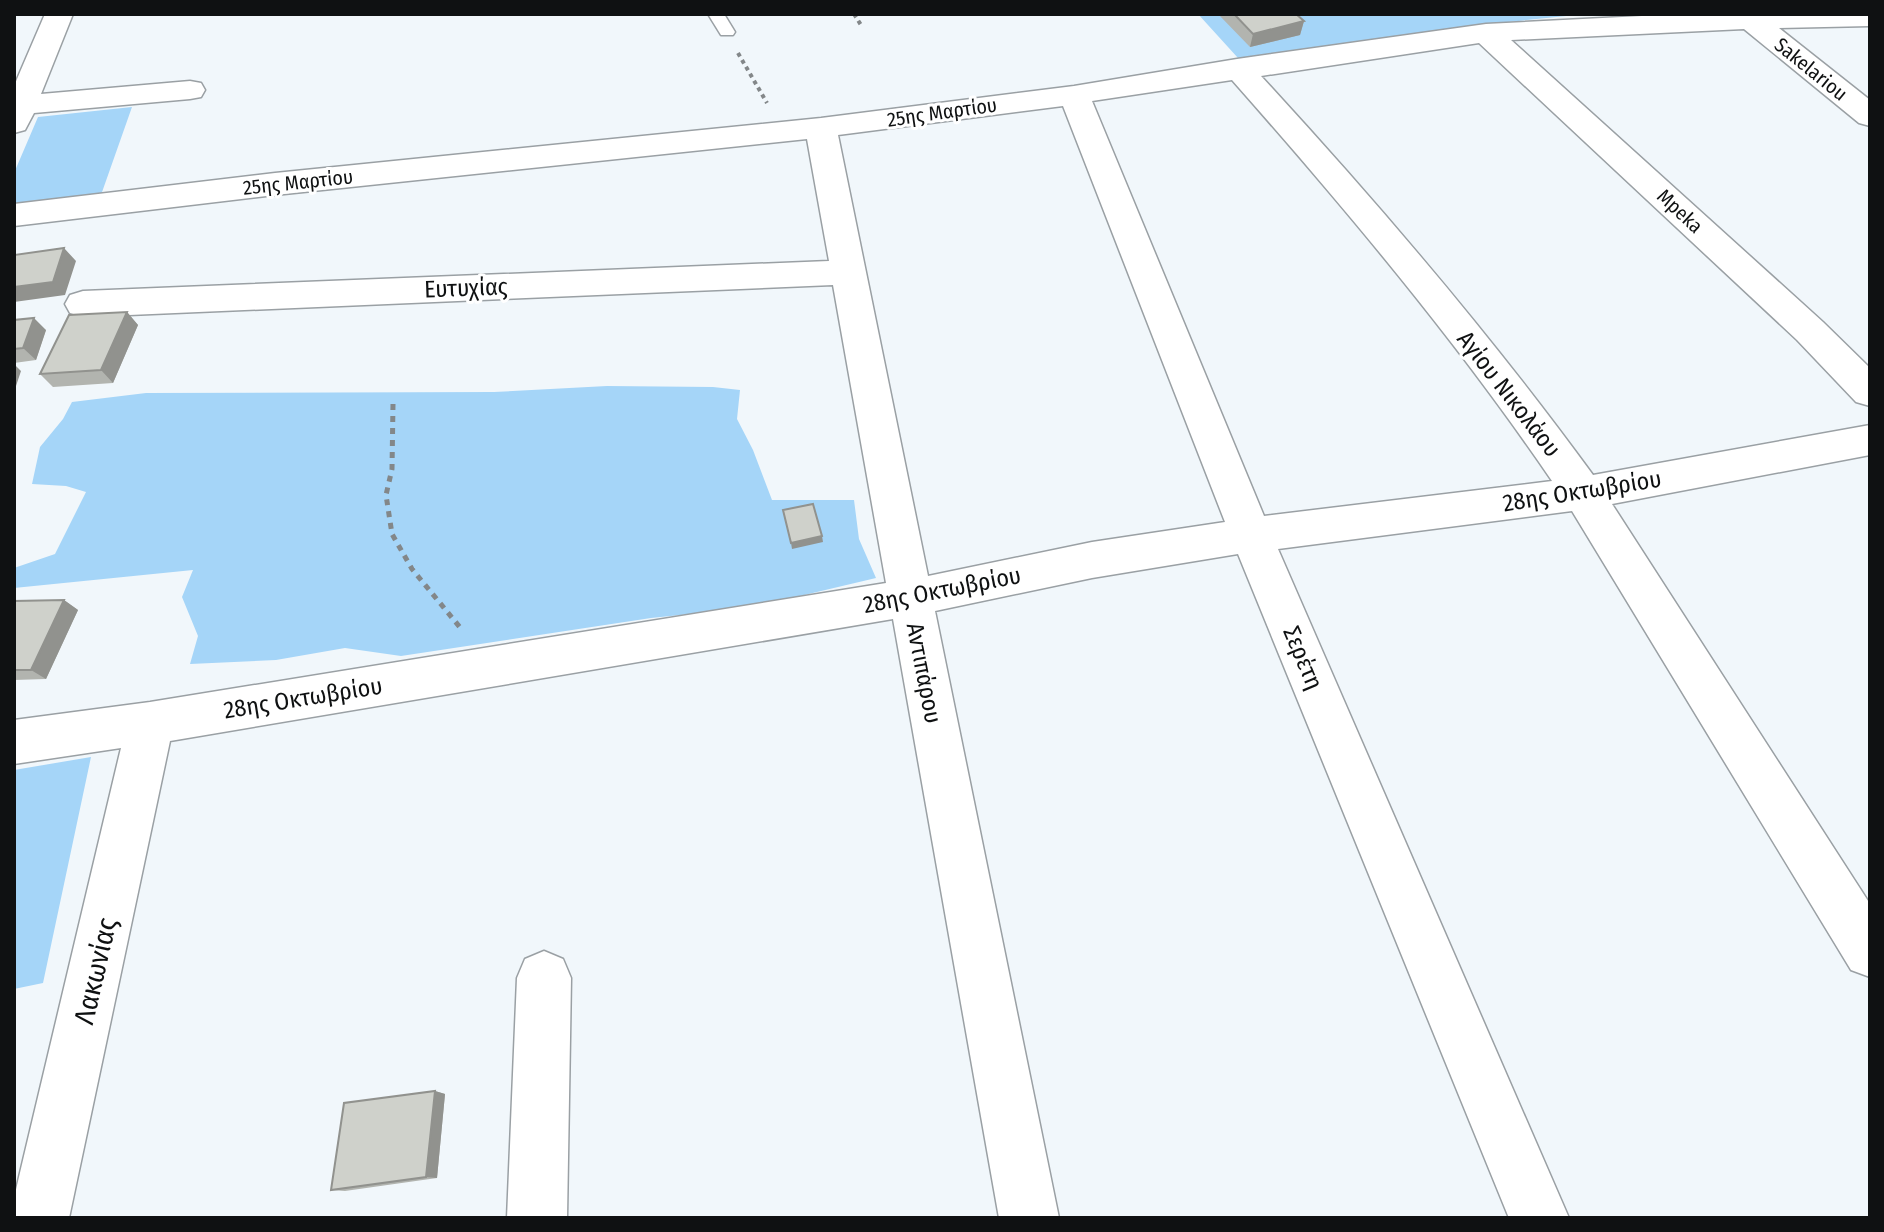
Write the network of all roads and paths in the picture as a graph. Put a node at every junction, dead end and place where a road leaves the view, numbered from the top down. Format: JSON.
{"nodes":[{"id":1,"x":59,"y":14,"type":"edge"},
{"id":2,"x":716,"y":14,"type":"edge"},
{"id":3,"x":854,"y":14,"type":"edge"},
{"id":4,"x":1870,"y":17,"type":"edge"},
{"id":5,"x":1621,"y":19,"type":"edge"},
{"id":6,"x":1753,"y":22,"type":"junction"},
{"id":7,"x":861,"y":25,"type":"dead end"},
{"id":8,"x":727,"y":32,"type":"joint"},
{"id":9,"x":1486,"y":33,"type":"junction"},
{"id":10,"x":1237,"y":68,"type":"junction"},
{"id":11,"x":190,"y":90,"type":"dead end"},
{"id":12,"x":1074,"y":95,"type":"junction"},
{"id":13,"x":18,"y":114,"type":"edge"},
{"id":14,"x":1870,"y":116,"type":"edge"},
{"id":15,"x":802,"y":130,"type":"junction"},
{"id":16,"x":14,"y":215,"type":"edge"},
{"id":17,"x":848,"y":272,"type":"junction"},
{"id":18,"x":83,"y":304,"type":"dead end"},
{"id":19,"x":1870,"y":392,"type":"edge"},
{"id":20,"x":393,"y":404,"type":"dead end"},
{"id":21,"x":1870,"y":440,"type":"edge"},
{"id":22,"x":1583,"y":493,"type":"junction"},
{"id":23,"x":1251,"y":535,"type":"junction"},
{"id":24,"x":910,"y":598,"type":"junction"},
{"id":25,"x":489,"y":667,"type":"junction"},
{"id":26,"x":150,"y":723,"type":"junction"},
{"id":27,"x":14,"y":742,"type":"edge"},
{"id":28,"x":1870,"y":951,"type":"edge"},
{"id":29,"x":544,"y":978,"type":"dead end"},
{"id":30,"x":39,"y":1218,"type":"edge"},
{"id":31,"x":537,"y":1218,"type":"edge"},
{"id":32,"x":1029,"y":1218,"type":"edge"},
{"id":33,"x":1539,"y":1218,"type":"edge"}],
"edges":[{"from":1,"to":13,"type":"street"},
{"from":2,"to":8,"type":"lane"},
{"from":3,"to":7,"type":"path"},
{"from":4,"to":6,"type":"street","name":"25ης Μαρτίου"},
{"from":5,"to":6,"type":"street","name":"25ης Μαρτίου"},
{"from":5,"to":9,"type":"street","name":"25ης Μαρτίου"},
{"from":6,"to":14,"type":"street","name":"Sakelariou"},
{"from":8,"to":15,"type":"path"},
{"from":9,"to":10,"type":"street","name":"25ης Μαρτίου"},
{"from":9,"to":19,"type":"street","name":"Mpeka"},
{"from":10,"to":12,"type":"street","name":"25ης Μαρτίου"},
{"from":10,"to":22,"type":"street","name":"Αγίου Νικολάου"},
{"from":11,"to":13,"type":"street"},
{"from":12,"to":15,"type":"street","name":"25ης Μαρτίου"},
{"from":12,"to":23,"type":"street","name":"Σερέτη"},
{"from":15,"to":16,"type":"street","name":"25ης Μαρτίου"},
{"from":15,"to":17,"type":"street","name":"Αντιπάρου"},
{"from":17,"to":18,"type":"street","name":"Ευτυχίας"},
{"from":17,"to":24,"type":"street","name":"Αντιπάρου"},
{"from":20,"to":25,"type":"path"},
{"from":21,"to":22,"type":"street","name":"28ης Οκτωβρίου"},
{"from":22,"to":23,"type":"street","name":"28ης Οκτωβρίου"},
{"from":22,"to":28,"type":"street","name":"Αγίου Νικολάου"},
{"from":23,"to":24,"type":"street","name":"28ης Οκτωβρίου"},
{"from":23,"to":33,"type":"street","name":"Σερέτη"},
{"from":24,"to":25,"type":"street","name":"28ης Οκτωβρίου"},
{"from":24,"to":32,"type":"street","name":"Αντιπάρου"},
{"from":25,"to":26,"type":"street","name":"28ης Οκτωβρίου"},
{"from":26,"to":27,"type":"street","name":"28ης Οκτωβρίου"},
{"from":26,"to":30,"type":"street","name":"Λακωνίας"},
{"from":29,"to":31,"type":"street"}]}
